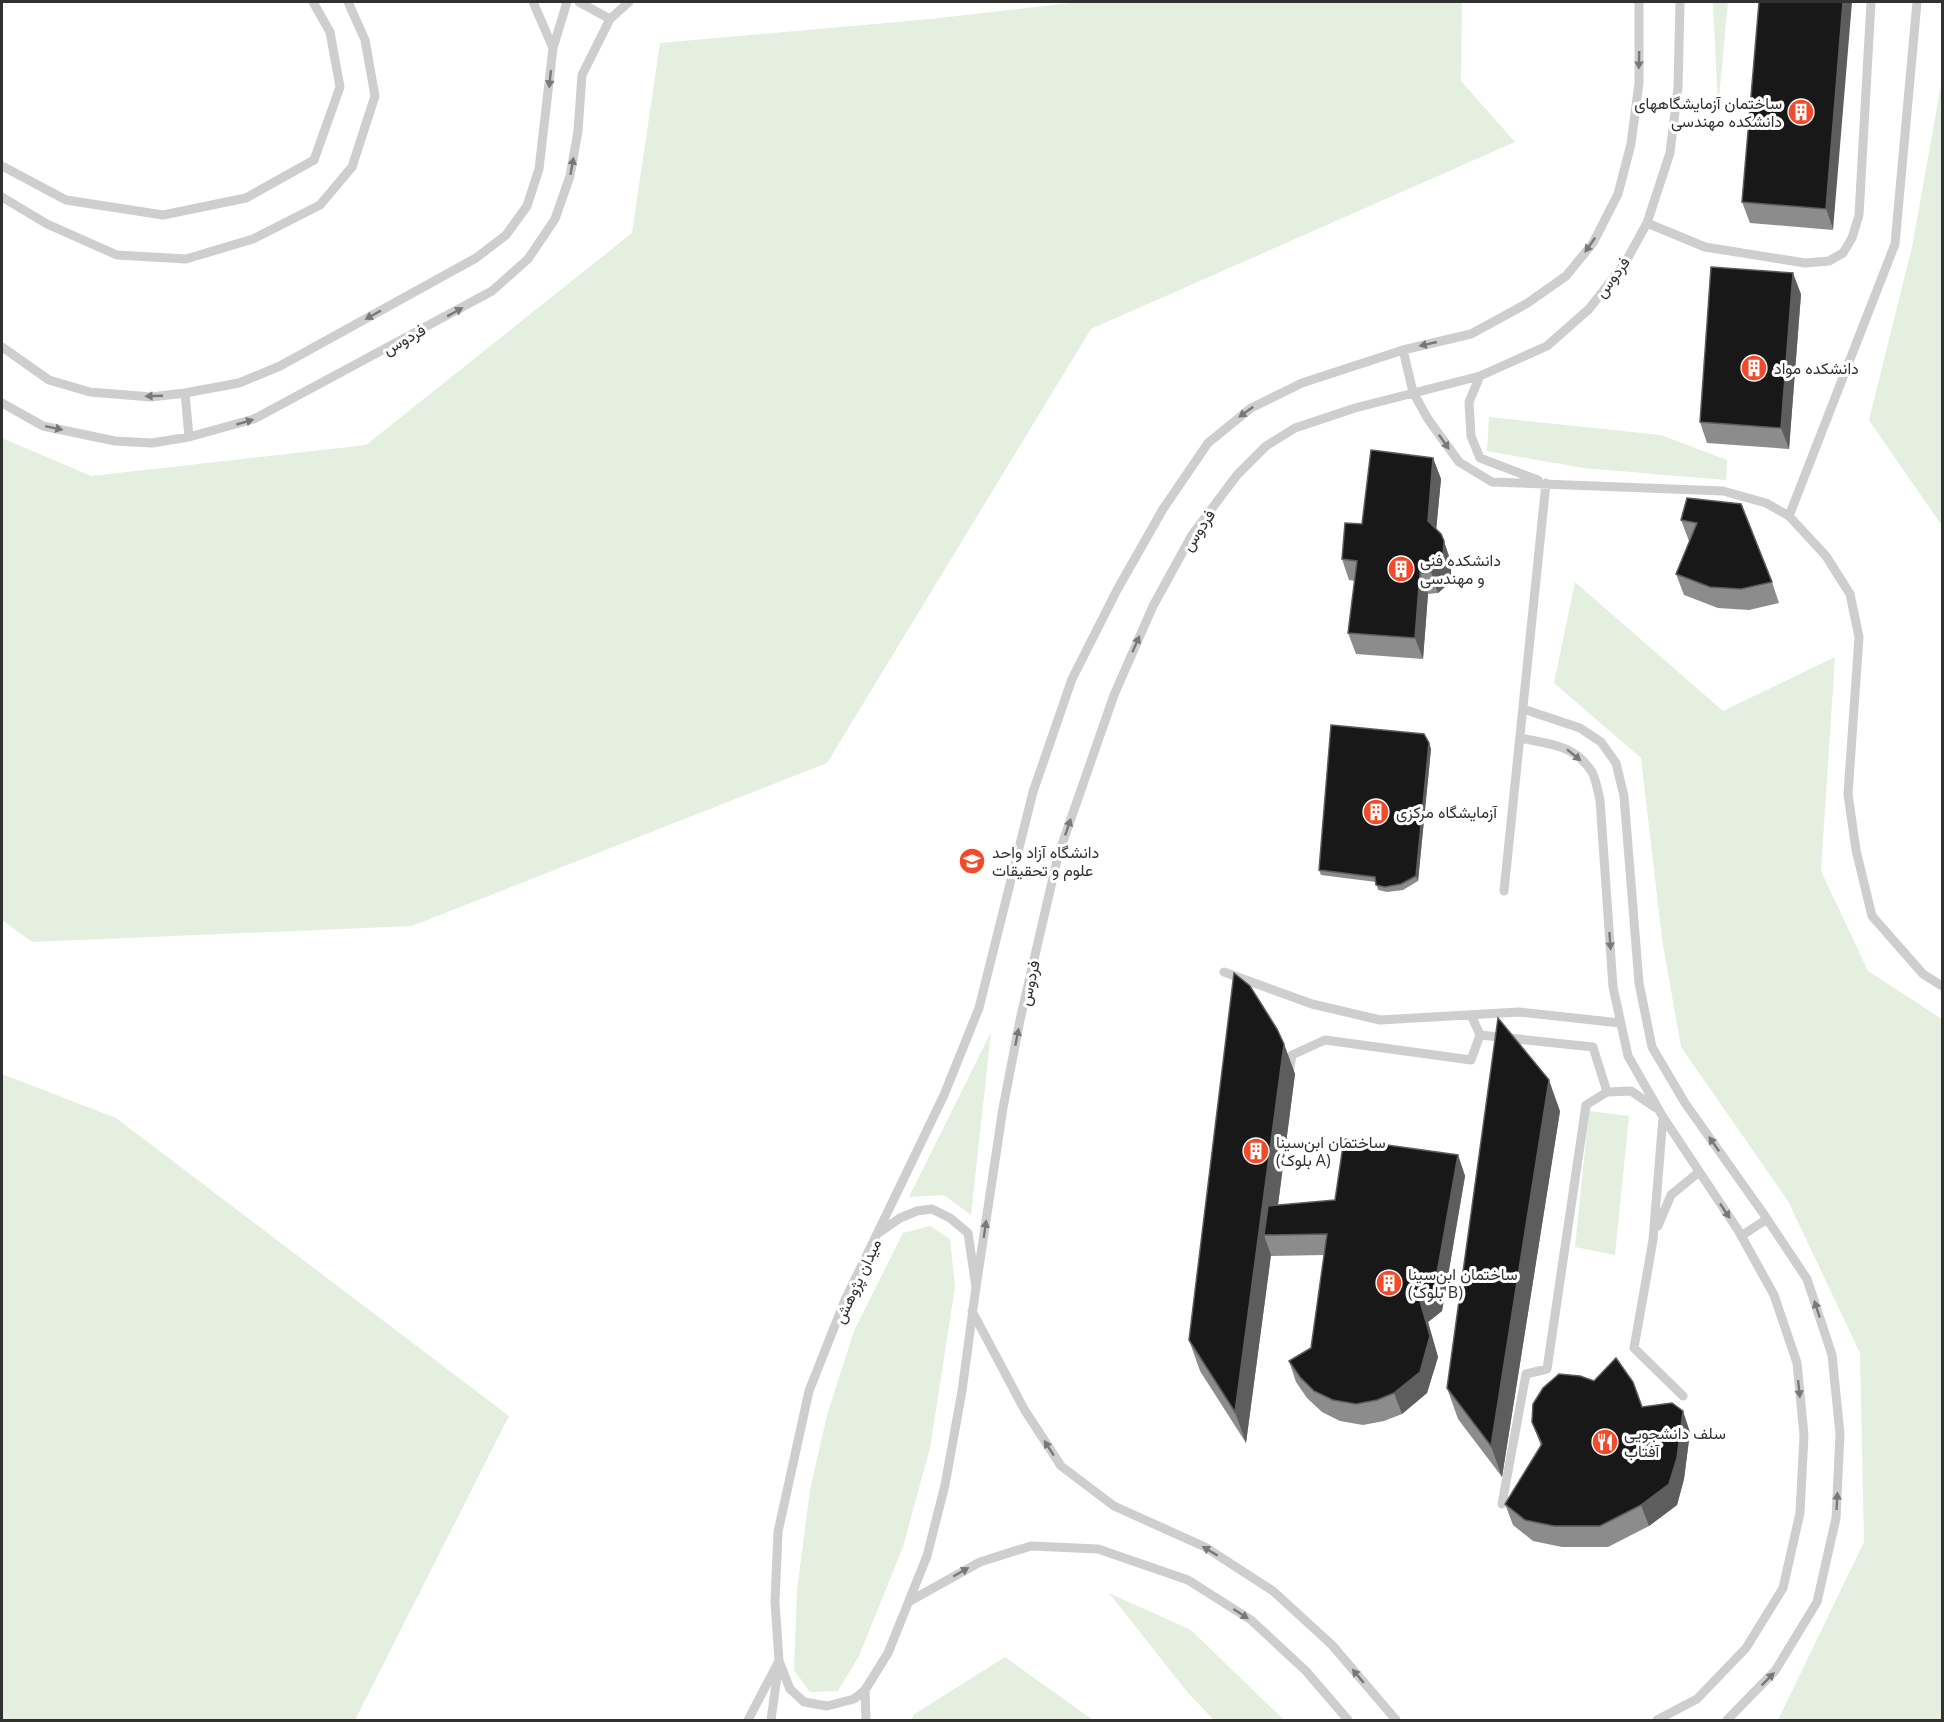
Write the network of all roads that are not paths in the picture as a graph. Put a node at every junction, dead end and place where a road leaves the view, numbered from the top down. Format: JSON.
{"nodes":[{"id":1,"x":313,"y":2,"type":"edge"},
{"id":2,"x":348,"y":2,"type":"edge"},
{"id":3,"x":533,"y":2,"type":"edge"},
{"id":4,"x":567,"y":2,"type":"edge"},
{"id":5,"x":579,"y":2,"type":"edge"},
{"id":6,"x":629,"y":2,"type":"edge"},
{"id":7,"x":1639,"y":2,"type":"edge"},
{"id":8,"x":1680,"y":2,"type":"edge"},
{"id":9,"x":1871,"y":2,"type":"edge"},
{"id":10,"x":1917,"y":2,"type":"edge"},
{"id":11,"x":610,"y":19,"type":"junction"},
{"id":12,"x":553,"y":48,"type":"junction"},
{"id":13,"x":2,"y":166,"type":"edge"},
{"id":14,"x":2,"y":197,"type":"edge"},
{"id":15,"x":1647,"y":223,"type":"junction"},
{"id":16,"x":2,"y":347,"type":"edge"},
{"id":17,"x":1403,"y":350,"type":"junction"},
{"id":18,"x":1480,"y":376,"type":"junction"},
{"id":19,"x":1413,"y":392,"type":"junction"},
{"id":20,"x":185,"y":393,"type":"junction"},
{"id":21,"x":2,"y":403,"type":"edge"},
{"id":22,"x":189,"y":437,"type":"junction"},
{"id":23,"x":1546,"y":483,"type":"junction"},
{"id":24,"x":1789,"y":516,"type":"junction"},
{"id":25,"x":1522,"y":709,"type":"junction"},
{"id":26,"x":1520,"y":738,"type":"junction"},
{"id":27,"x":1504,"y":891,"type":"dead end"},
{"id":28,"x":1224,"y":972,"type":"dead end"},
{"id":29,"x":1942,"y":987,"type":"edge"},
{"id":30,"x":1470,"y":1015,"type":"junction"},
{"id":31,"x":1620,"y":1023,"type":"junction"},
{"id":32,"x":1480,"y":1035,"type":"junction"},
{"id":33,"x":1288,"y":1078,"type":"dead end"},
{"id":34,"x":1607,"y":1092,"type":"junction"},
{"id":35,"x":1660,"y":1113,"type":"junction"},
{"id":36,"x":1699,"y":1172,"type":"junction"},
{"id":37,"x":1767,"y":1219,"type":"junction"},
{"id":38,"x":877,"y":1234,"type":"junction"},
{"id":39,"x":1741,"y":1236,"type":"junction"},
{"id":40,"x":1653,"y":1240,"type":"junction"},
{"id":41,"x":976,"y":1287,"type":"junction"},
{"id":42,"x":972,"y":1311,"type":"junction"},
{"id":43,"x":1683,"y":1396,"type":"dead end"},
{"id":44,"x":1502,"y":1504,"type":"dead end"},
{"id":45,"x":910,"y":1601,"type":"junction"},
{"id":46,"x":779,"y":1661,"type":"junction"},
{"id":47,"x":865,"y":1690,"type":"junction"},
{"id":48,"x":748,"y":1720,"type":"edge"},
{"id":49,"x":771,"y":1720,"type":"edge"},
{"id":50,"x":866,"y":1720,"type":"edge"},
{"id":51,"x":1348,"y":1720,"type":"edge"},
{"id":52,"x":1396,"y":1720,"type":"edge"},
{"id":53,"x":1657,"y":1720,"type":"edge"},
{"id":54,"x":1727,"y":1720,"type":"edge"}],
"edges":[{"from":1,"to":13,"type":"lane"},
{"from":2,"to":14,"type":"lane"},
{"from":3,"to":12,"type":"lane"},
{"from":4,"to":12,"type":"lane"},
{"from":5,"to":11,"type":"lane"},
{"from":6,"to":11,"type":"lane","name":"فردوس"},
{"from":7,"to":17,"type":"lane","one_way":true},
{"from":8,"to":15,"type":"lane","name":"فردوس"},
{"from":9,"to":15,"type":"lane"},
{"from":10,"to":24,"type":"lane"},
{"from":22,"to":11,"type":"lane","name":"فردوس","one_way":true},
{"from":12,"to":20,"type":"lane","one_way":true},
{"from":15,"to":18,"type":"lane","name":"فردوس"},
{"from":20,"to":16,"type":"lane","one_way":true},
{"from":17,"to":19,"type":"lane"},
{"from":17,"to":38,"type":"lane","one_way":true},
{"from":18,"to":19,"type":"lane","name":"فردوس"},
{"from":18,"to":23,"type":"lane"},
{"from":19,"to":23,"type":"lane","one_way":true},
{"from":41,"to":19,"type":"lane","name":"فردوس","one_way":true},
{"from":20,"to":22,"type":"lane"},
{"from":21,"to":22,"type":"lane","name":"فردوس","one_way":true},
{"from":23,"to":24,"type":"lane"},
{"from":23,"to":25,"type":"lane"},
{"from":24,"to":29,"type":"lane"},
{"from":25,"to":26,"type":"lane"},
{"from":37,"to":25,"type":"lane","one_way":true},
{"from":26,"to":27,"type":"lane"},
{"from":26,"to":31,"type":"lane","one_way":true},
{"from":28,"to":30,"type":"lane"},
{"from":30,"to":31,"type":"lane"},
{"from":30,"to":32,"type":"lane"},
{"from":31,"to":35,"type":"lane"},
{"from":32,"to":33,"type":"lane"},
{"from":32,"to":34,"type":"lane"},
{"from":34,"to":35,"type":"lane"},
{"from":34,"to":44,"type":"lane"},
{"from":35,"to":36,"type":"lane"},
{"from":35,"to":40,"type":"lane"},
{"from":36,"to":39,"type":"lane","one_way":true},
{"from":36,"to":40,"type":"lane"},
{"from":37,"to":39,"type":"lane"},
{"from":54,"to":37,"type":"lane","one_way":true},
{"from":38,"to":41,"type":"lane","name":"میدان پژوهش"},
{"from":38,"to":46,"type":"lane","name":"میدان پژوهش"},
{"from":39,"to":53,"type":"lane","one_way":true},
{"from":40,"to":43,"type":"lane"},
{"from":41,"to":42,"type":"lane","name":"میدان پژوهش"},
{"from":42,"to":45,"type":"lane","name":"میدان پژوهش"},
{"from":52,"to":42,"type":"lane","one_way":true},
{"from":45,"to":47,"type":"lane","name":"میدان پژوهش"},
{"from":45,"to":51,"type":"lane","one_way":true},
{"from":46,"to":47,"type":"lane","name":"میدان پژوهش"},
{"from":46,"to":48,"type":"lane"},
{"from":46,"to":49,"type":"lane"},
{"from":47,"to":50,"type":"lane"}]}
